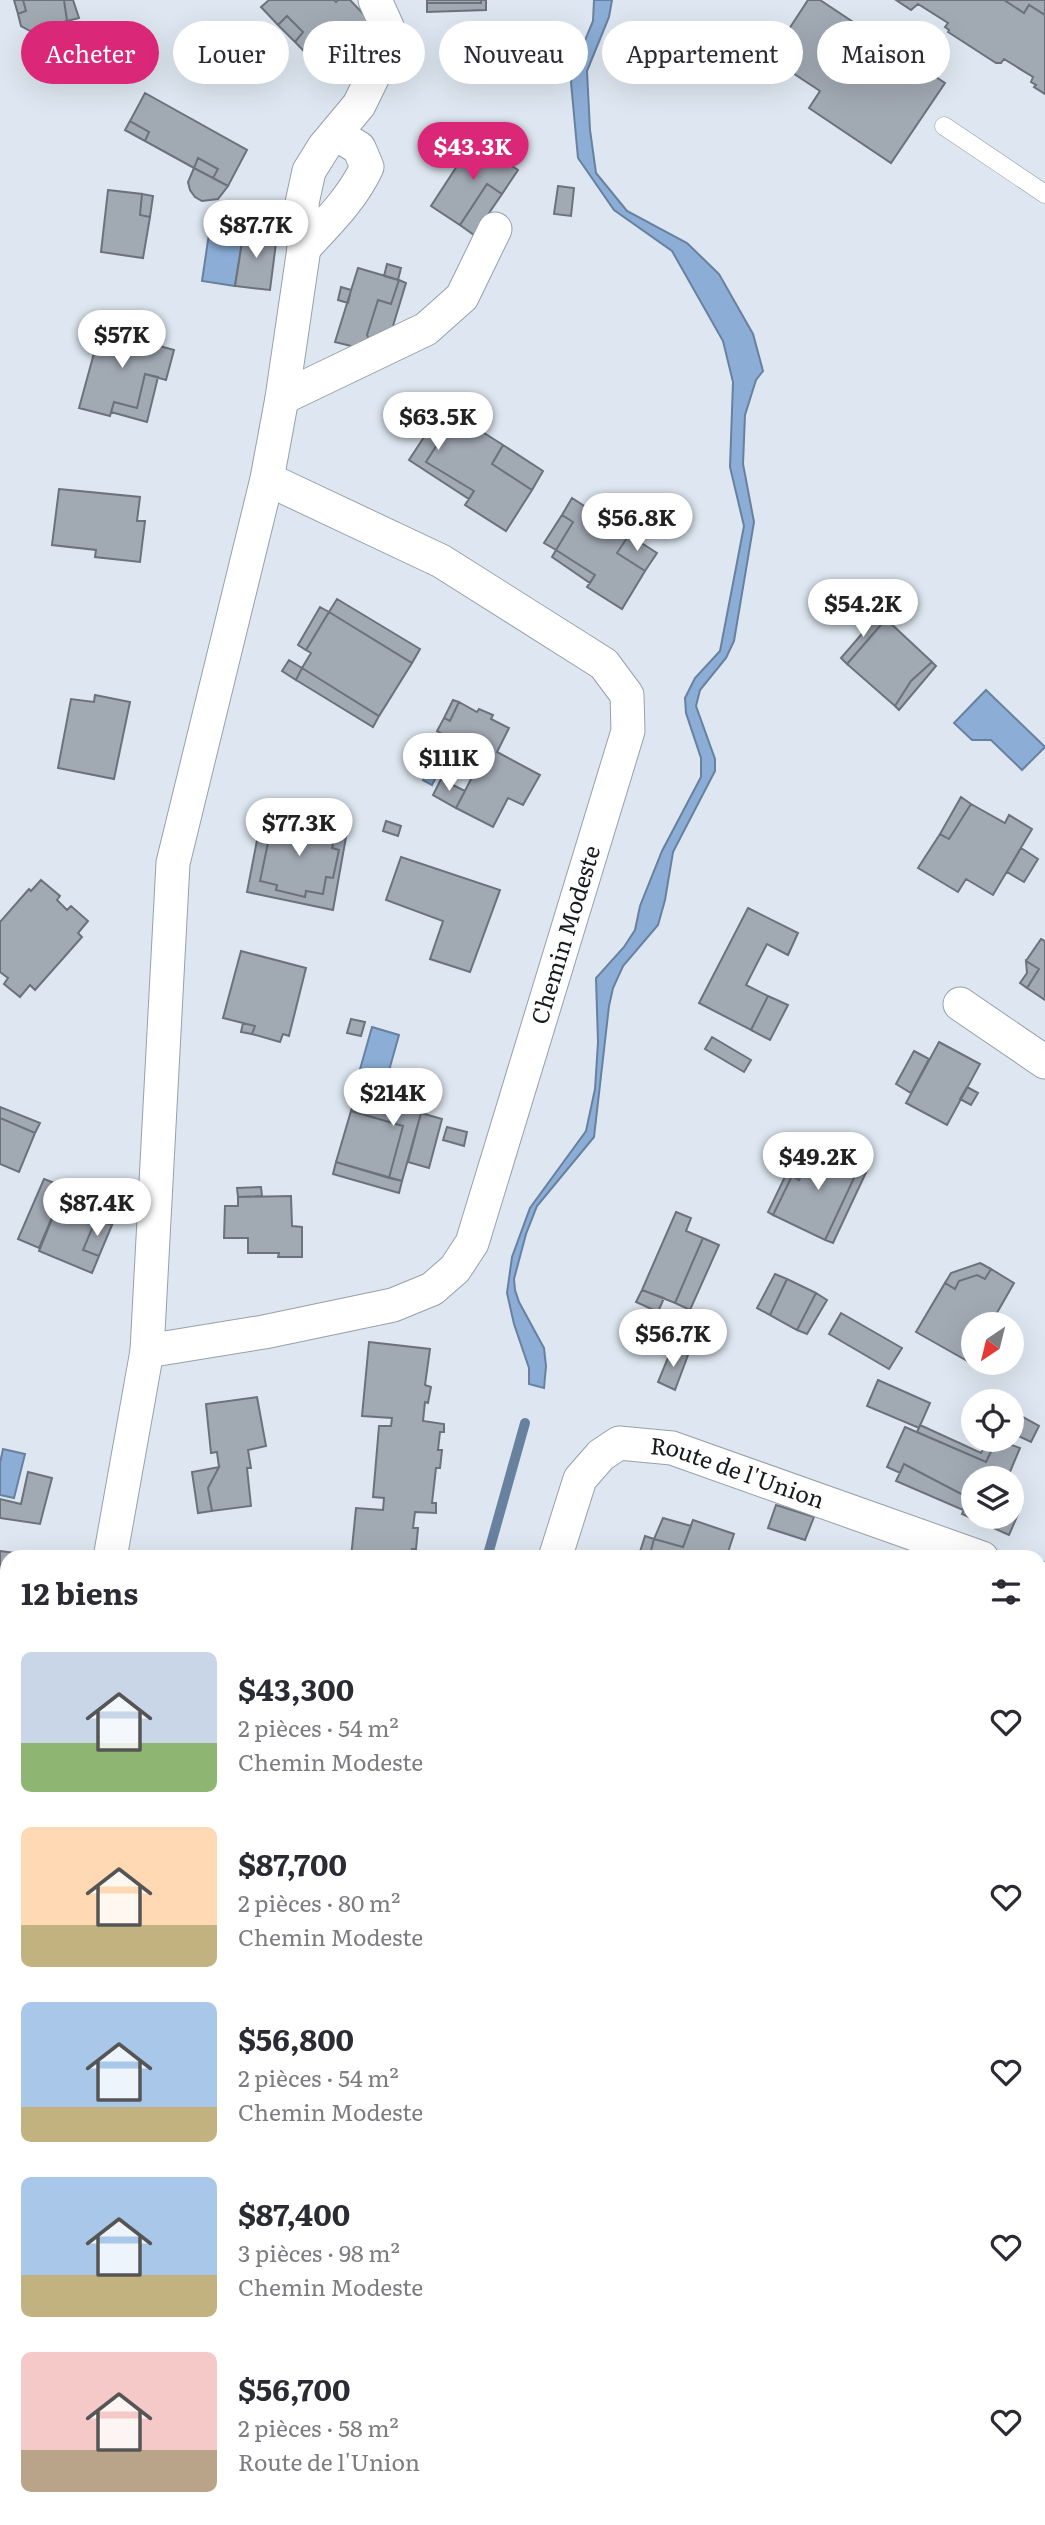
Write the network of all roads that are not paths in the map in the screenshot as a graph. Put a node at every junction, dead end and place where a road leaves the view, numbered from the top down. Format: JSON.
{"nodes":[{"id":1,"x":375,"y":0,"type":"edge"},
{"id":2,"x":944,"y":126,"type":"dead end"},
{"id":3,"x":336,"y":134,"type":"junction"},
{"id":4,"x":1045,"y":194,"type":"edge"},
{"id":5,"x":495,"y":229,"type":"dead end"},
{"id":6,"x":304,"y":248,"type":"junction"},
{"id":7,"x":282,"y":398,"type":"junction"},
{"id":8,"x":267,"y":479,"type":"junction"},
{"id":9,"x":960,"y":1004,"type":"dead end"},
{"id":10,"x":1045,"y":1062,"type":"edge"},
{"id":11,"x":147,"y":1351,"type":"junction"},
{"id":12,"x":111,"y":1550,"type":"edge"},
{"id":13,"x":558,"y":1550,"type":"edge"},
{"id":14,"x":959,"y":1550,"type":"edge"}],
"edges":[{"from":1,"to":3,"type":"street"},
{"from":2,"to":4,"type":"lane"},
{"from":3,"to":6,"type":"street"},
{"from":3,"to":6,"type":"street"},
{"from":5,"to":7,"type":"street"},
{"from":6,"to":7,"type":"street"},
{"from":7,"to":8,"type":"street"},
{"from":8,"to":11,"type":"street"},
{"from":8,"to":11,"type":"street","name":"Chemin Modeste"},
{"from":9,"to":10,"type":"street"},
{"from":11,"to":12,"type":"street"},
{"from":13,"to":14,"type":"street","name":"Route de l'Union"}]}
